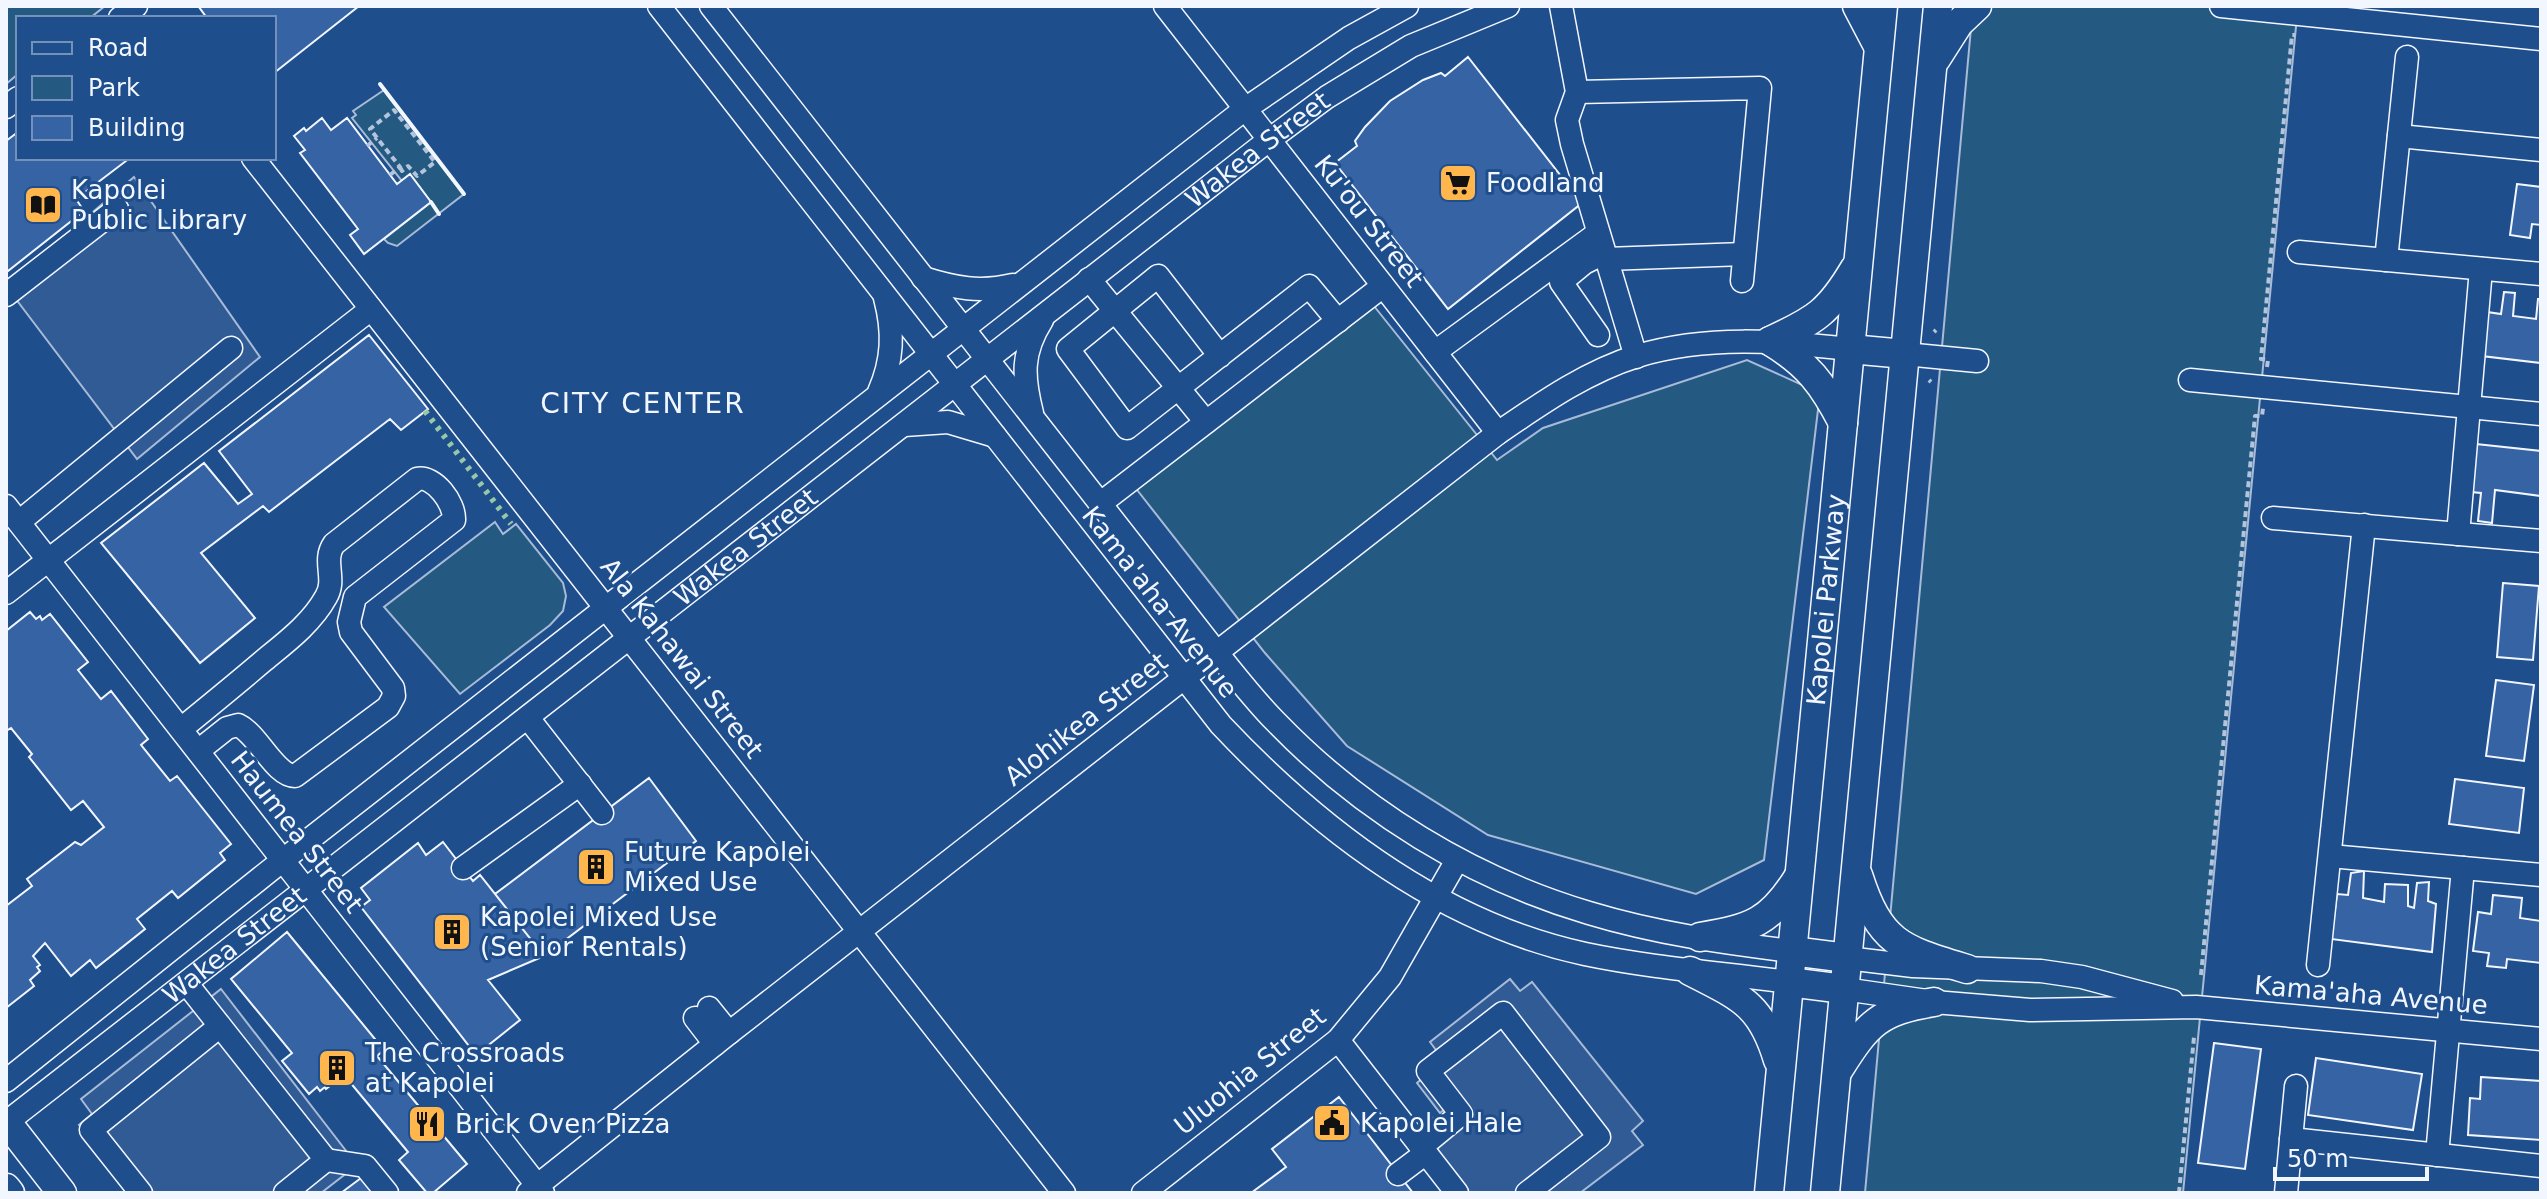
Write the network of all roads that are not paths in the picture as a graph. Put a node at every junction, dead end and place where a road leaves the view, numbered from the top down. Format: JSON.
{"nodes":[{"id":1,"x":659,"y":6,"type":"edge"},
{"id":2,"x":711,"y":6,"type":"edge"},
{"id":3,"x":1165,"y":6,"type":"edge"},
{"id":4,"x":1407,"y":6,"type":"edge"},
{"id":5,"x":1508,"y":6,"type":"edge"},
{"id":6,"x":1561,"y":6,"type":"edge"},
{"id":7,"x":1857,"y":6,"type":"edge"},
{"id":8,"x":1883,"y":6,"type":"edge"},
{"id":9,"x":1938,"y":6,"type":"edge"},
{"id":10,"x":1977,"y":6,"type":"edge"},
{"id":11,"x":2221,"y":6,"type":"edge"},
{"id":12,"x":2541,"y":39,"type":"edge"},
{"id":13,"x":1879,"y":46,"type":"junction"},
{"id":14,"x":2407,"y":57,"type":"dead end"},
{"id":15,"x":1933,"y":64,"type":"junction"},
{"id":16,"x":1577,"y":92,"type":"junction"},
{"id":17,"x":1245,"y":109,"type":"junction"},
{"id":18,"x":2399,"y":136,"type":"junction"},
{"id":19,"x":1269,"y":140,"type":"junction"},
{"id":20,"x":2541,"y":150,"type":"edge"},
{"id":21,"x":255,"y":160,"type":"edge"},
{"id":22,"x":117,"y":209,"type":"dead end"},
{"id":23,"x":1603,"y":248,"type":"junction"},
{"id":24,"x":2299,"y":252,"type":"dead end"},
{"id":25,"x":1744,"y":254,"type":"junction"},
{"id":26,"x":2386,"y":260,"type":"junction"},
{"id":27,"x":1858,"y":262,"type":"junction"},
{"id":28,"x":2481,"y":269,"type":"junction"},
{"id":29,"x":2541,"y":274,"type":"edge"},
{"id":30,"x":923,"y":278,"type":"junction"},
{"id":31,"x":1089,"y":279,"type":"junction"},
{"id":32,"x":1742,"y":281,"type":"dead end"},
{"id":33,"x":1018,"y":283,"type":"junction"},
{"id":34,"x":1383,"y":286,"type":"junction"},
{"id":35,"x":884,"y":293,"type":"junction"},
{"id":36,"x":6,"y":295,"type":"edge"},
{"id":37,"x":371,"y":309,"type":"junction"},
{"id":38,"x":1048,"y":310,"type":"junction"},
{"id":39,"x":1116,"y":312,"type":"junction"},
{"id":40,"x":1338,"y":321,"type":"junction"},
{"id":41,"x":962,"y":327,"type":"junction"},
{"id":42,"x":1598,"y":335,"type":"dead end"},
{"id":43,"x":1770,"y":341,"type":"junction"},
{"id":44,"x":231,"y":348,"type":"dead end"},
{"id":45,"x":1850,"y":349,"type":"junction"},
{"id":46,"x":930,"y":352,"type":"junction"},
{"id":47,"x":1435,"y":352,"type":"junction"},
{"id":48,"x":1905,"y":354,"type":"junction"},
{"id":49,"x":1220,"y":356,"type":"junction"},
{"id":50,"x":1636,"y":357,"type":"junction"},
{"id":51,"x":986,"y":359,"type":"junction"},
{"id":52,"x":1977,"y":361,"type":"dead end"},
{"id":53,"x":2190,"y":380,"type":"dead end"},
{"id":54,"x":955,"y":384,"type":"junction"},
{"id":55,"x":1179,"y":389,"type":"junction"},
{"id":56,"x":879,"y":392,"type":"junction"},
{"id":57,"x":2469,"y":407,"type":"junction"},
{"id":58,"x":2541,"y":414,"type":"edge"},
{"id":59,"x":1033,"y":418,"type":"junction"},
{"id":60,"x":1206,"y":422,"type":"junction"},
{"id":61,"x":1843,"y":423,"type":"junction"},
{"id":62,"x":903,"y":426,"type":"junction"},
{"id":63,"x":1498,"y":433,"type":"junction"},
{"id":64,"x":996,"y":436,"type":"junction"},
{"id":65,"x":1101,"y":503,"type":"junction"},
{"id":66,"x":12,"y":514,"type":"edge"},
{"id":67,"x":2273,"y":518,"type":"dead end"},
{"id":68,"x":2364,"y":525,"type":"junction"},
{"id":69,"x":2458,"y":534,"type":"junction"},
{"id":70,"x":2541,"y":541,"type":"edge"},
{"id":71,"x":48,"y":560,"type":"junction"},
{"id":72,"x":6,"y":593,"type":"edge"},
{"id":73,"x":607,"y":606,"type":"junction"},
{"id":74,"x":630,"y":637,"type":"junction"},
{"id":75,"x":1217,"y":653,"type":"junction"},
{"id":76,"x":1183,"y":678,"type":"junction"},
{"id":77,"x":528,"y":718,"type":"junction"},
{"id":78,"x":181,"y":729,"type":"junction"},
{"id":79,"x":198,"y":751,"type":"junction"},
{"id":80,"x":580,"y":784,"type":"junction"},
{"id":81,"x":602,"y":813,"type":"dead end"},
{"id":82,"x":2330,"y":856,"type":"junction"},
{"id":83,"x":283,"y":860,"type":"junction"},
{"id":84,"x":1457,"y":860,"type":"junction"},
{"id":85,"x":1856,"y":866,"type":"junction"},
{"id":86,"x":463,"y":868,"type":"dead end"},
{"id":87,"x":2463,"y":868,"type":"junction"},
{"id":88,"x":2541,"y":875,"type":"edge"},
{"id":89,"x":1799,"y":876,"type":"junction"},
{"id":90,"x":307,"y":890,"type":"junction"},
{"id":91,"x":1436,"y":897,"type":"junction"},
{"id":92,"x":859,"y":932,"type":"junction"},
{"id":93,"x":1700,"y":937,"type":"junction"},
{"id":94,"x":1792,"y":951,"type":"junction"},
{"id":95,"x":1847,"y":958,"type":"junction"},
{"id":96,"x":2318,"y":965,"type":"dead end"},
{"id":97,"x":1967,"y":969,"type":"junction"},
{"id":98,"x":1690,"y":971,"type":"junction"},
{"id":99,"x":1789,"y":982,"type":"junction"},
{"id":100,"x":187,"y":984,"type":"junction"},
{"id":101,"x":1844,"y":989,"type":"junction"},
{"id":102,"x":1934,"y":1002,"type":"junction"},
{"id":103,"x":2196,"y":1007,"type":"junction"},
{"id":104,"x":702,"y":1013,"type":"dead end"},
{"id":105,"x":220,"y":1026,"type":"junction"},
{"id":106,"x":2448,"y":1031,"type":"junction"},
{"id":107,"x":722,"y":1038,"type":"junction"},
{"id":108,"x":2541,"y":1039,"type":"edge"},
{"id":109,"x":1338,"y":1040,"type":"junction"},
{"id":110,"x":1781,"y":1069,"type":"junction"},
{"id":111,"x":1836,"y":1073,"type":"junction"},
{"id":112,"x":6,"y":1081,"type":"edge"},
{"id":113,"x":2296,"y":1086,"type":"dead end"},
{"id":114,"x":6,"y":1122,"type":"edge"},
{"id":115,"x":2291,"y":1139,"type":"junction"},
{"id":116,"x":1421,"y":1147,"type":"junction"},
{"id":117,"x":2437,"y":1155,"type":"junction"},
{"id":118,"x":326,"y":1160,"type":"junction"},
{"id":119,"x":2541,"y":1166,"type":"edge"},
{"id":120,"x":1394,"y":1169,"type":"dead end"},
{"id":121,"x":6,"y":1188,"type":"edge"},
{"id":122,"x":536,"y":1191,"type":"edge"},
{"id":123,"x":10,"y":1193,"type":"edge"},
{"id":124,"x":62,"y":1193,"type":"edge"},
{"id":125,"x":141,"y":1193,"type":"edge"},
{"id":126,"x":285,"y":1193,"type":"edge"},
{"id":127,"x":387,"y":1193,"type":"edge"},
{"id":128,"x":1064,"y":1193,"type":"edge"},
{"id":129,"x":1143,"y":1193,"type":"edge"},
{"id":130,"x":1457,"y":1193,"type":"edge"},
{"id":131,"x":1527,"y":1193,"type":"edge"},
{"id":132,"x":1769,"y":1193,"type":"edge"},
{"id":133,"x":1825,"y":1193,"type":"edge"},
{"id":134,"x":2286,"y":1193,"type":"edge"}],
"edges":[{"from":1,"to":35,"type":"street","name":"Kama'aha Avenue"},
{"from":2,"to":30,"type":"street","name":"Kama'aha Avenue"},
{"from":3,"to":17,"type":"street","name":"Ku'ou Street"},
{"from":4,"to":17,"type":"street","name":"Wakea Street"},
{"from":5,"to":19,"type":"street","name":"Wakea Street"},
{"from":6,"to":16,"type":"street"},
{"from":7,"to":13,"type":"main road"},
{"from":8,"to":13,"type":"main road","name":"Kapolei Parkway"},
{"from":9,"to":15,"type":"main road","name":"Kapolei Parkway"},
{"from":10,"to":15,"type":"main road"},
{"from":11,"to":12,"type":"street"},
{"from":13,"to":27,"type":"main road","name":"Kapolei Parkway"},
{"from":14,"to":18,"type":"street"},
{"from":15,"to":48,"type":"main road","name":"Kapolei Parkway"},
{"from":16,"to":23,"type":"street"},
{"from":16,"to":25,"type":"street"},
{"from":17,"to":19,"type":"street","name":"Ku'ou Street"},
{"from":17,"to":33,"type":"street","name":"Wakea Street"},
{"from":18,"to":20,"type":"street"},
{"from":18,"to":26,"type":"street"},
{"from":19,"to":31,"type":"street","name":"Wakea Street"},
{"from":19,"to":34,"type":"street","name":"Ku'ou Street"},
{"from":21,"to":37,"type":"street","name":"Ala Kahawai Street"},
{"from":22,"to":36,"type":"street"},
{"from":23,"to":25,"type":"street"},
{"from":23,"to":42,"type":"street"},
{"from":23,"to":47,"type":"street"},
{"from":23,"to":50,"type":"street"},
{"from":24,"to":26,"type":"street"},
{"from":25,"to":32,"type":"street"},
{"from":26,"to":28,"type":"street"},
{"from":27,"to":43,"type":"main road"},
{"from":27,"to":45,"type":"main road","name":"Kapolei Parkway"},
{"from":28,"to":29,"type":"street"},
{"from":28,"to":57,"type":"street"},
{"from":30,"to":33,"type":"street"},
{"from":30,"to":41,"type":"street","name":"Kama'aha Avenue"},
{"from":31,"to":38,"type":"street","name":"Wakea Street"},
{"from":31,"to":39,"type":"street"},
{"from":33,"to":41,"type":"street","name":"Wakea Street"},
{"from":34,"to":40,"type":"street"},
{"from":34,"to":47,"type":"street","name":"Ku'ou Street"},
{"from":35,"to":46,"type":"street","name":"Kama'aha Avenue"},
{"from":35,"to":56,"type":"street"},
{"from":37,"to":71,"type":"street"},
{"from":37,"to":73,"type":"street","name":"Ala Kahawai Street"},
{"from":38,"to":51,"type":"street","name":"Wakea Street"},
{"from":38,"to":59,"type":"street"},
{"from":39,"to":49,"type":"street"},
{"from":39,"to":55,"type":"street"},
{"from":39,"to":55,"type":"street"},
{"from":40,"to":49,"type":"street"},
{"from":40,"to":60,"type":"street"},
{"from":41,"to":46,"type":"street","name":"Wakea Street"},
{"from":41,"to":51,"type":"street","name":"Kama'aha Avenue"},
{"from":43,"to":45,"type":"street","name":"Alohikea Street"},
{"from":43,"to":50,"type":"street","name":"Alohikea Street"},
{"from":43,"to":61,"type":"main road"},
{"from":44,"to":66,"type":"street"},
{"from":45,"to":48,"type":"main road"},
{"from":45,"to":61,"type":"main road","name":"Kapolei Parkway"},
{"from":46,"to":54,"type":"street","name":"Kama'aha Avenue"},
{"from":46,"to":56,"type":"street","name":"Wakea Street"},
{"from":47,"to":63,"type":"street","name":"Ku'ou Street"},
{"from":48,"to":52,"type":"street"},
{"from":48,"to":85,"type":"main road","name":"Kapolei Parkway"},
{"from":49,"to":55,"type":"street"},
{"from":50,"to":63,"type":"street","name":"Alohikea Street"},
{"from":51,"to":54,"type":"street","name":"Wakea Street"},
{"from":51,"to":59,"type":"street","name":"Kama'aha Avenue"},
{"from":53,"to":57,"type":"street"},
{"from":54,"to":62,"type":"street","name":"Wakea Street"},
{"from":54,"to":64,"type":"street","name":"Kama'aha Avenue"},
{"from":55,"to":60,"type":"street"},
{"from":56,"to":73,"type":"street","name":"Wakea Street"},
{"from":57,"to":58,"type":"street"},
{"from":57,"to":69,"type":"street"},
{"from":59,"to":65,"type":"street","name":"Kama'aha Avenue"},
{"from":60,"to":65,"type":"street"},
{"from":61,"to":89,"type":"main road","name":"Kapolei Parkway"},
{"from":62,"to":64,"type":"street"},
{"from":62,"to":74,"type":"street","name":"Wakea Street"},
{"from":63,"to":75,"type":"street","name":"Alohikea Street"},
{"from":64,"to":76,"type":"street","name":"Kama'aha Avenue"},
{"from":65,"to":75,"type":"street","name":"Kama'aha Avenue"},
{"from":66,"to":71,"type":"street","name":"Haumea Street"},
{"from":67,"to":68,"type":"street"},
{"from":68,"to":69,"type":"street"},
{"from":68,"to":82,"type":"street"},
{"from":69,"to":70,"type":"street"},
{"from":71,"to":72,"type":"street"},
{"from":71,"to":78,"type":"street","name":"Haumea Street"},
{"from":73,"to":74,"type":"street","name":"Ala Kahawai Street"},
{"from":73,"to":83,"type":"street","name":"Wakea Street"},
{"from":74,"to":77,"type":"street","name":"Wakea Street"},
{"from":74,"to":92,"type":"street","name":"Ala Kahawai Street"},
{"from":75,"to":76,"type":"street","name":"Alohikea Street"},
{"from":75,"to":84,"type":"street","name":"Kama'aha Avenue"},
{"from":76,"to":91,"type":"street","name":"Kama'aha Avenue"},
{"from":76,"to":92,"type":"street","name":"Alohikea Street"},
{"from":77,"to":80,"type":"street"},
{"from":77,"to":90,"type":"street","name":"Wakea Street"},
{"from":78,"to":79,"type":"street","name":"Haumea Street"},
{"from":78,"to":79,"type":"street"},
{"from":79,"to":83,"type":"street","name":"Haumea Street"},
{"from":80,"to":81,"type":"street"},
{"from":80,"to":86,"type":"street"},
{"from":82,"to":87,"type":"street"},
{"from":82,"to":96,"type":"street"},
{"from":83,"to":90,"type":"street","name":"Haumea Street"},
{"from":83,"to":112,"type":"street","name":"Wakea Street"},
{"from":84,"to":91,"type":"street","name":"Uluohia Street"},
{"from":84,"to":93,"type":"street","name":"Kama'aha Avenue"},
{"from":85,"to":95,"type":"main road","name":"Kapolei Parkway"},
{"from":85,"to":97,"type":"main road"},
{"from":87,"to":88,"type":"street"},
{"from":87,"to":106,"type":"street"},
{"from":89,"to":93,"type":"main road"},
{"from":89,"to":94,"type":"main road","name":"Kapolei Parkway"},
{"from":90,"to":100,"type":"street","name":"Wakea Street"},
{"from":90,"to":122,"type":"street","name":"Haumea Street"},
{"from":91,"to":98,"type":"street","name":"Kama'aha Avenue"},
{"from":91,"to":109,"type":"street","name":"Uluohia Street"},
{"from":92,"to":107,"type":"street","name":"Alohikea Street"},
{"from":92,"to":128,"type":"street","name":"Ala Kahawai Street"},
{"from":93,"to":94,"type":"street","name":"Kama'aha Avenue"},
{"from":94,"to":95,"type":"main road"},
{"from":94,"to":99,"type":"main road","name":"Kapolei Parkway"},
{"from":95,"to":97,"type":"street","name":"Kama'aha Avenue"},
{"from":95,"to":101,"type":"main road","name":"Kapolei Parkway"},
{"from":97,"to":103,"type":"street","name":"Kama'aha Avenue"},
{"from":98,"to":99,"type":"street","name":"Kama'aha Avenue"},
{"from":98,"to":110,"type":"main road"},
{"from":99,"to":101,"type":"main road"},
{"from":99,"to":110,"type":"main road","name":"Kapolei Parkway"},
{"from":100,"to":105,"type":"street"},
{"from":100,"to":114,"type":"street","name":"Wakea Street"},
{"from":101,"to":102,"type":"street","name":"Kama'aha Avenue"},
{"from":101,"to":111,"type":"main road","name":"Kapolei Parkway"},
{"from":102,"to":103,"type":"street","name":"Kama'aha Avenue"},
{"from":102,"to":111,"type":"main road"},
{"from":103,"to":106,"type":"street","name":"Kama'aha Avenue"},
{"from":104,"to":107,"type":"street"},
{"from":105,"to":118,"type":"street"},
{"from":105,"to":125,"type":"street"},
{"from":106,"to":108,"type":"street","name":"Kama'aha Avenue"},
{"from":106,"to":117,"type":"street"},
{"from":107,"to":122,"type":"street","name":"Alohikea Street"},
{"from":109,"to":116,"type":"street"},
{"from":109,"to":129,"type":"street","name":"Uluohia Street"},
{"from":110,"to":132,"type":"main road","name":"Kapolei Parkway"},
{"from":111,"to":133,"type":"main road","name":"Kapolei Parkway"},
{"from":113,"to":115,"type":"street"},
{"from":114,"to":124,"type":"main road"},
{"from":115,"to":117,"type":"street"},
{"from":115,"to":134,"type":"street"},
{"from":116,"to":120,"type":"street"},
{"from":116,"to":130,"type":"street"},
{"from":116,"to":131,"type":"street"},
{"from":117,"to":119,"type":"street"},
{"from":118,"to":126,"type":"street"},
{"from":118,"to":127,"type":"street"},
{"from":121,"to":123,"type":"main road"}]}
